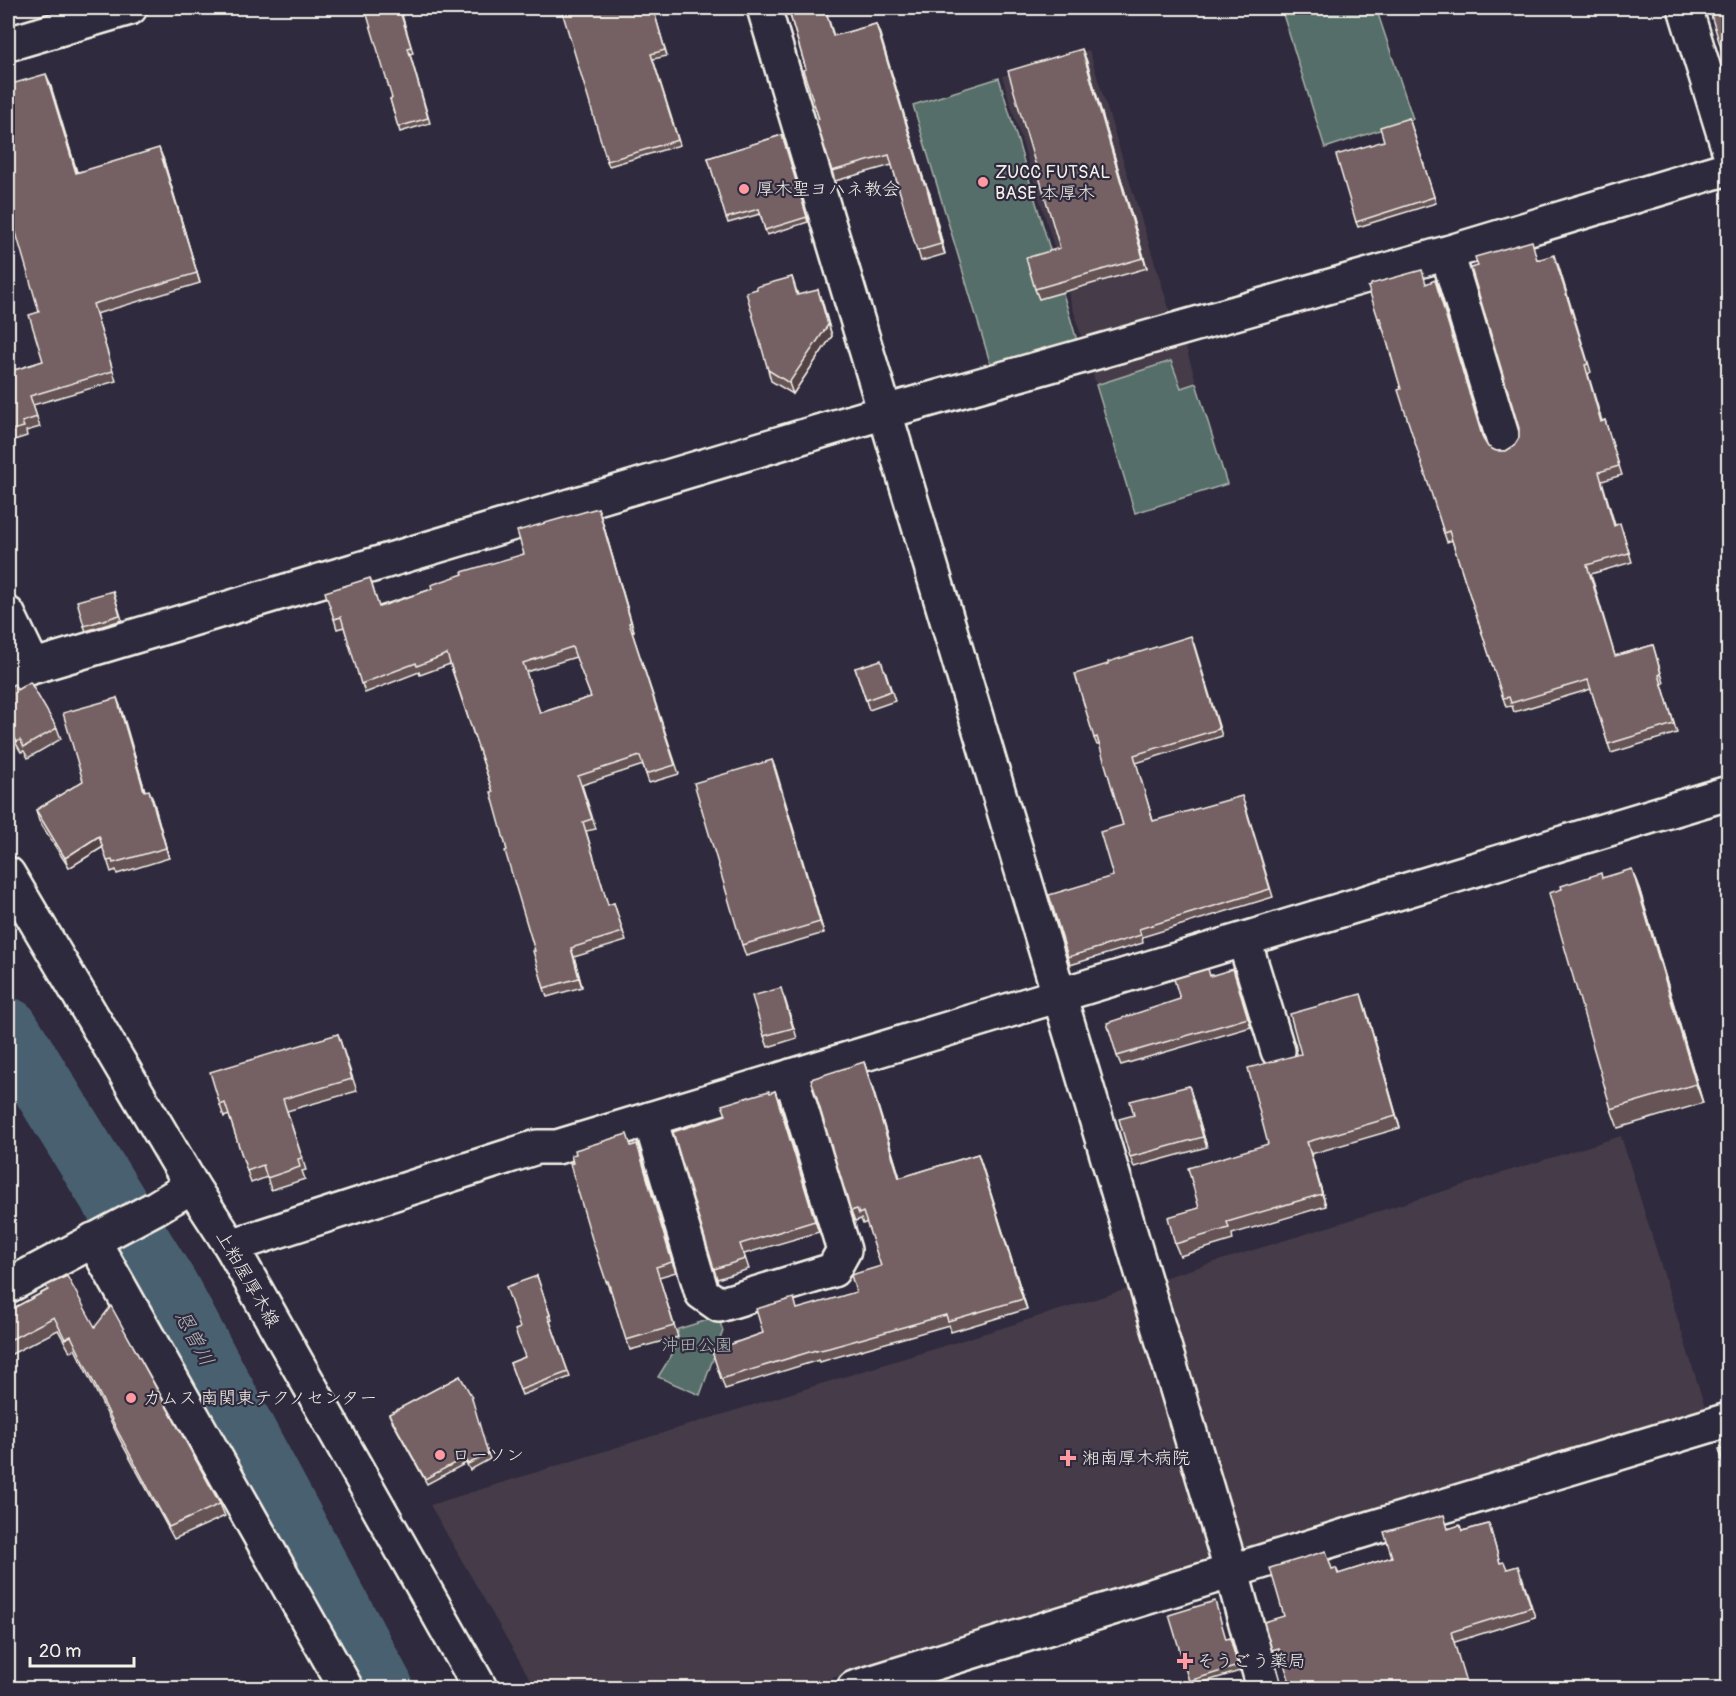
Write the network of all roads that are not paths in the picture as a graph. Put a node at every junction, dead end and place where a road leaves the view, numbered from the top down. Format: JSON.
{"nodes":[{"id":1,"x":130,"y":8,"type":"edge"},
{"id":2,"x":765,"y":8,"type":"edge"},
{"id":3,"x":1685,"y":8,"type":"edge"},
{"id":4,"x":8,"y":44,"type":"edge"},
{"id":5,"x":1728,"y":147,"type":"edge"},
{"id":6,"x":1728,"y":168,"type":"edge"},
{"id":7,"x":1447,"y":253,"type":"junction"},
{"id":8,"x":885,"y":412,"type":"junction"},
{"id":9,"x":1504,"y":442,"type":"dead end"},
{"id":10,"x":8,"y":614,"type":"edge"},
{"id":11,"x":20,"y":670,"type":"edge"},
{"id":12,"x":1728,"y":794,"type":"edge"},
{"id":13,"x":8,"y":874,"type":"edge"},
{"id":14,"x":1244,"y":940,"type":"junction"},
{"id":15,"x":1059,"y":995,"type":"junction"},
{"id":16,"x":1278,"y":1051,"type":"dead end"},
{"id":17,"x":791,"y":1076,"type":"junction"},
{"id":18,"x":650,"y":1119,"type":"junction"},
{"id":19,"x":192,"y":1186,"type":"junction"},
{"id":20,"x":95,"y":1239,"type":"junction"},
{"id":21,"x":231,"y":1246,"type":"junction"},
{"id":22,"x":8,"y":1286,"type":"edge"},
{"id":23,"x":1728,"y":1420,"type":"edge"},
{"id":24,"x":1232,"y":1573,"type":"junction"},
{"id":25,"x":346,"y":1689,"type":"edge"},
{"id":26,"x":480,"y":1689,"type":"edge"},
{"id":27,"x":854,"y":1689,"type":"edge"},
{"id":28,"x":1264,"y":1689,"type":"edge"}],
"edges":[{"from":1,"to":4,"type":"street"},
{"from":2,"to":8,"type":"street"},
{"from":3,"to":5,"type":"street"},
{"from":6,"to":7,"type":"street"},
{"from":7,"to":8,"type":"street"},
{"from":7,"to":9,"type":"street"},
{"from":8,"to":11,"type":"street"},
{"from":8,"to":15,"type":"street"},
{"from":10,"to":11,"type":"street"},
{"from":12,"to":14,"type":"street"},
{"from":13,"to":19,"type":"street","name":"上粕屋厚木線"},
{"from":14,"to":15,"type":"street"},
{"from":14,"to":16,"type":"street"},
{"from":15,"to":17,"type":"street"},
{"from":15,"to":24,"type":"street"},
{"from":17,"to":18,"type":"street"},
{"from":17,"to":18,"type":"street"},
{"from":18,"to":21,"type":"street"},
{"from":19,"to":20,"type":"street"},
{"from":19,"to":21,"type":"street","name":"上粕屋厚木線"},
{"from":20,"to":22,"type":"street"},
{"from":20,"to":25,"type":"street"},
{"from":21,"to":26,"type":"street","name":"上粕屋厚木線"},
{"from":23,"to":24,"type":"street"},
{"from":24,"to":27,"type":"street"},
{"from":24,"to":28,"type":"street"}]}
